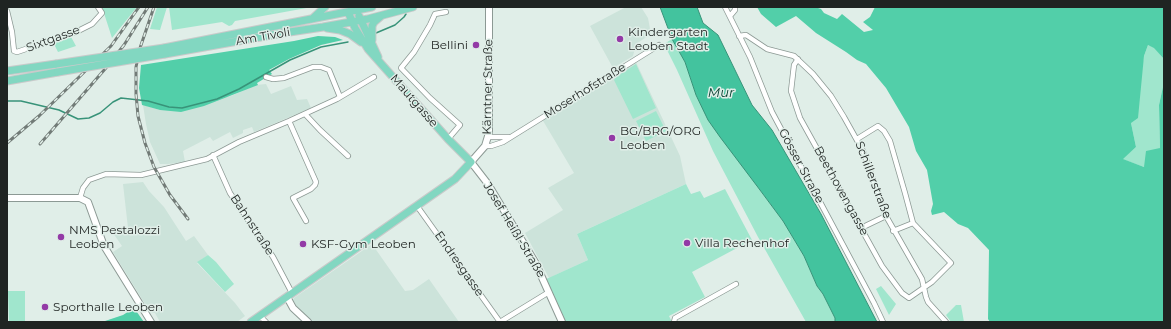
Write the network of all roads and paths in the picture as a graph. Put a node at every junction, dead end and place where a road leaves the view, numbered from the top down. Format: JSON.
{"nodes":[{"id":1,"x":98,"y":7,"type":"edge"},
{"id":2,"x":325,"y":7,"type":"edge"},
{"id":3,"x":372,"y":7,"type":"edge"},
{"id":4,"x":413,"y":7,"type":"edge"},
{"id":5,"x":489,"y":7,"type":"edge"},
{"id":6,"x":725,"y":7,"type":"edge"},
{"id":7,"x":735,"y":7,"type":"edge"},
{"id":8,"x":351,"y":9,"type":"edge"},
{"id":9,"x":7,"y":11,"type":"edge"},
{"id":10,"x":446,"y":12,"type":"dead end"},
{"id":11,"x":383,"y":15,"type":"junction"},
{"id":12,"x":730,"y":16,"type":"junction"},
{"id":13,"x":312,"y":19,"type":"junction"},
{"id":14,"x":362,"y":23,"type":"junction"},
{"id":15,"x":354,"y":25,"type":"junction"},
{"id":16,"x":323,"y":27,"type":"junction"},
{"id":17,"x":739,"y":36,"type":"junction"},
{"id":18,"x":365,"y":44,"type":"junction"},
{"id":19,"x":660,"y":45,"type":"dead end"},
{"id":20,"x":373,"y":47,"type":"junction"},
{"id":21,"x":164,"y":51,"type":"junction"},
{"id":22,"x":798,"y":58,"type":"junction"},
{"id":23,"x":381,"y":62,"type":"junction"},
{"id":24,"x":7,"y":71,"type":"edge"},
{"id":25,"x":266,"y":77,"type":"dead end"},
{"id":26,"x":374,"y":77,"type":"dead end"},
{"id":27,"x":7,"y":81,"type":"edge"},
{"id":28,"x":340,"y":97,"type":"junction"},
{"id":29,"x":305,"y":114,"type":"junction"},
{"id":30,"x":289,"y":121,"type":"junction"},
{"id":31,"x":511,"y":137,"type":"junction"},
{"id":32,"x":488,"y":138,"type":"junction"},
{"id":33,"x":448,"y":139,"type":"junction"},
{"id":34,"x":857,"y":139,"type":"junction"},
{"id":35,"x":485,"y":146,"type":"junction"},
{"id":36,"x":213,"y":155,"type":"junction"},
{"id":37,"x":348,"y":156,"type":"dead end"},
{"id":38,"x":471,"y":162,"type":"junction"},
{"id":39,"x":7,"y":198,"type":"edge"},
{"id":40,"x":80,"y":198,"type":"junction"},
{"id":41,"x":417,"y":206,"type":"junction"},
{"id":42,"x":886,"y":216,"type":"junction"},
{"id":43,"x":306,"y":221,"type":"dead end"},
{"id":44,"x":913,"y":223,"type":"junction"},
{"id":45,"x":861,"y":228,"type":"junction"},
{"id":46,"x":893,"y":231,"type":"junction"},
{"id":47,"x":736,"y":284,"type":"dead end"},
{"id":48,"x":925,"y":288,"type":"junction"},
{"id":49,"x":549,"y":292,"type":"junction"},
{"id":50,"x":290,"y":295,"type":"junction"},
{"id":51,"x":260,"y":316,"type":"junction"},
{"id":52,"x":151,"y":322,"type":"edge"},
{"id":53,"x":251,"y":322,"type":"edge"},
{"id":54,"x":266,"y":322,"type":"edge"},
{"id":55,"x":308,"y":322,"type":"edge"},
{"id":56,"x":500,"y":322,"type":"edge"},
{"id":57,"x":562,"y":322,"type":"edge"},
{"id":58,"x":674,"y":322,"type":"edge"},
{"id":59,"x":883,"y":322,"type":"edge"},
{"id":60,"x":946,"y":322,"type":"edge"}],
"edges":[{"from":1,"to":9,"type":"street","name":"Sixtgasse"},
{"from":2,"to":13,"type":"main road"},
{"from":3,"to":8,"type":"main road","name":"Am Tivoli"},
{"from":4,"to":11,"type":"main road","name":"Am Tivoli"},
{"from":5,"to":32,"type":"main road","name":"Kärntner Straße"},
{"from":6,"to":12,"type":"street","name":"Gösser Straße"},
{"from":7,"to":12,"type":"street"},
{"from":8,"to":13,"type":"main road","name":"Am Tivoli"},
{"from":8,"to":14,"type":"main road","name":"Mautgasse"},
{"from":8,"to":15,"type":"main road","name":"Mautgasse"},
{"from":10,"to":33,"type":"street","name":"Mautgasse"},
{"from":11,"to":14,"type":"main road","name":"Am Tivoli"},
{"from":11,"to":20,"type":"main road"},
{"from":12,"to":17,"type":"street","name":"Gösser Straße"},
{"from":13,"to":21,"type":"main road","name":"Am Tivoli"},
{"from":14,"to":15,"type":"main road","name":"Am Tivoli"},
{"from":14,"to":20,"type":"main road","name":"Mautgasse"},
{"from":15,"to":16,"type":"main road","name":"Am Tivoli"},
{"from":15,"to":18,"type":"main road","name":"Mautgasse"},
{"from":16,"to":18,"type":"main road"},
{"from":16,"to":21,"type":"main road","name":"Am Tivoli"},
{"from":17,"to":22,"type":"street","name":"Schillerstraße"},
{"from":17,"to":59,"type":"street","name":"Gösser Straße"},
{"from":18,"to":23,"type":"main road","name":"Mautgasse"},
{"from":19,"to":31,"type":"street","name":"Moserhofstraße"},
{"from":20,"to":23,"type":"main road","name":"Mautgasse"},
{"from":21,"to":24,"type":"main road","bridge":true},
{"from":21,"to":27,"type":"main road","bridge":true},
{"from":22,"to":34,"type":"street","name":"Schillerstraße"},
{"from":22,"to":45,"type":"street","name":"Beethovengasse"},
{"from":23,"to":33,"type":"main road","name":"Mautgasse"},
{"from":25,"to":28,"type":"street"},
{"from":26,"to":28,"type":"street"},
{"from":28,"to":29,"type":"street"},
{"from":29,"to":30,"type":"street"},
{"from":29,"to":37,"type":"street"},
{"from":30,"to":36,"type":"street"},
{"from":30,"to":43,"type":"street"},
{"from":31,"to":32,"type":"street","name":"Moserhofstraße"},
{"from":31,"to":35,"type":"street","name":"Moserhofstraße"},
{"from":32,"to":35,"type":"main road","name":"Kärntner Straße"},
{"from":33,"to":38,"type":"main road","name":"Mautgasse"},
{"from":34,"to":42,"type":"street","name":"Schillerstraße"},
{"from":34,"to":44,"type":"street"},
{"from":35,"to":38,"type":"main road","name":"Kärntner Straße"},
{"from":36,"to":40,"type":"street"},
{"from":36,"to":50,"type":"street","name":"Bahnstraße"},
{"from":38,"to":41,"type":"main road"},
{"from":38,"to":49,"type":"main road","name":"Josef Heißl-Straße"},
{"from":39,"to":40,"type":"main road"},
{"from":40,"to":52,"type":"main road"},
{"from":41,"to":50,"type":"main road"},
{"from":41,"to":56,"type":"street","name":"Endresgasse"},
{"from":42,"to":45,"type":"street"},
{"from":42,"to":46,"type":"street","name":"Schillerstraße"},
{"from":44,"to":46,"type":"street"},
{"from":44,"to":48,"type":"street"},
{"from":45,"to":48,"type":"street","name":"Beethovengasse"},
{"from":46,"to":48,"type":"street","name":"Schillerstraße"},
{"from":47,"to":58,"type":"street"},
{"from":48,"to":60,"type":"street","name":"Schillerstraße"},
{"from":49,"to":56,"type":"street"},
{"from":49,"to":57,"type":"main road","name":"Josef Heißl-Straße"},
{"from":50,"to":51,"type":"main road"},
{"from":50,"to":55,"type":"main road"},
{"from":51,"to":53,"type":"main road"},
{"from":51,"to":54,"type":"street"}]}
